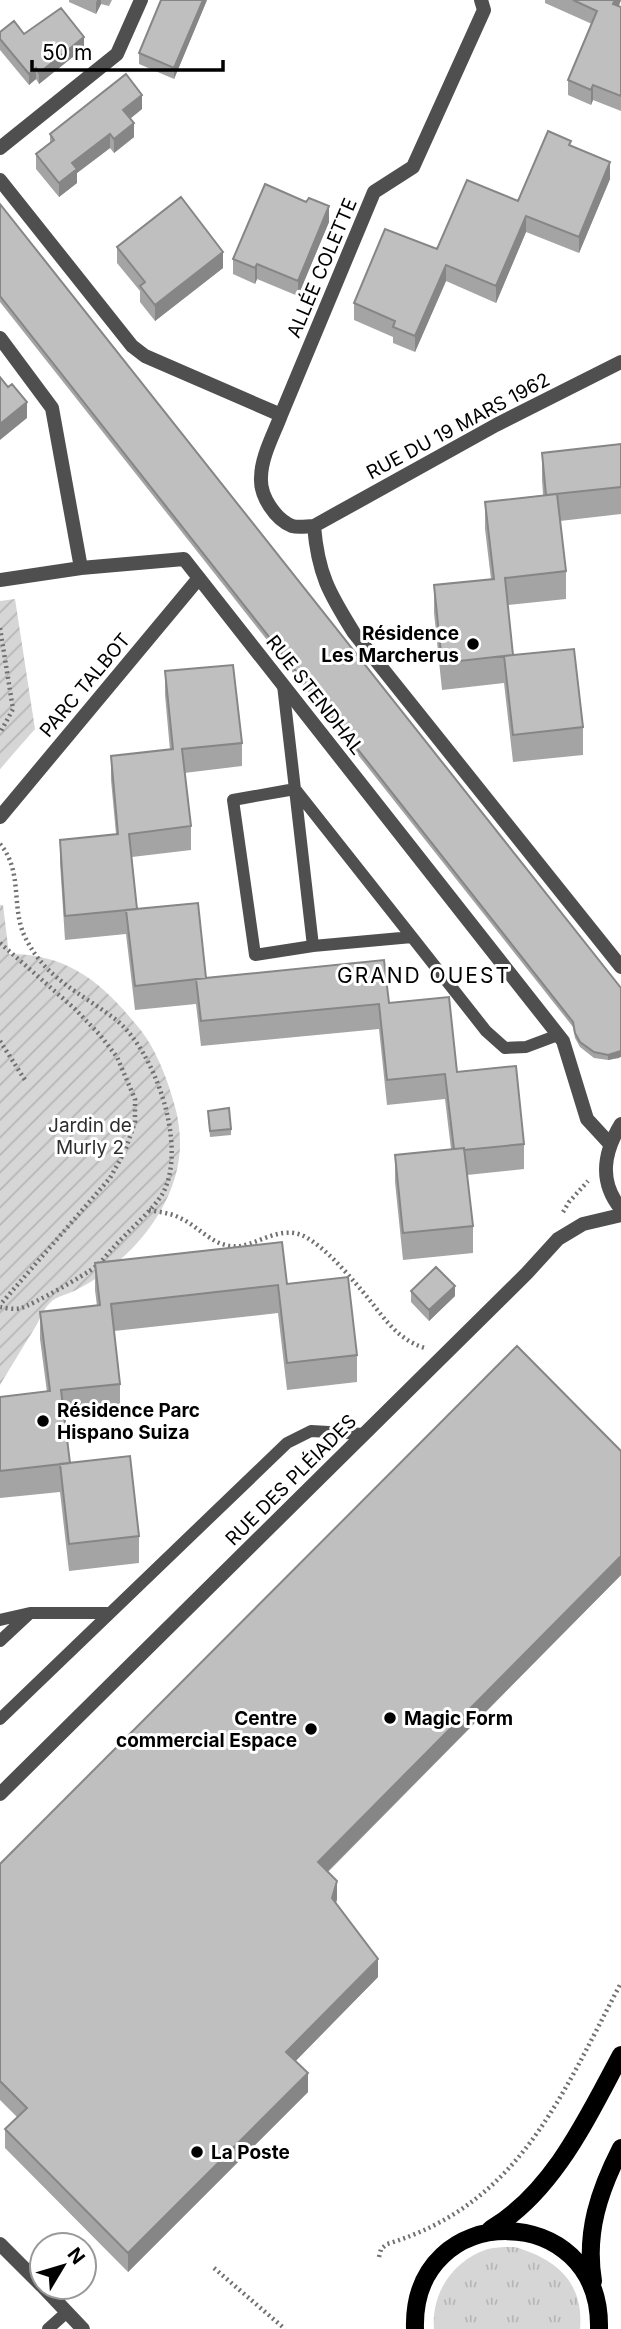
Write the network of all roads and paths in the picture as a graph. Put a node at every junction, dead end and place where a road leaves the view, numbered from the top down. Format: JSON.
{"nodes":[{"id":1,"x":141,"y":0,"type":"edge"},
{"id":2,"x":481,"y":0,"type":"edge"},
{"id":3,"x":0,"y":148,"type":"edge"},
{"id":4,"x":0,"y":180,"type":"edge"},
{"id":5,"x":0,"y":338,"type":"edge"},
{"id":6,"x":621,"y":362,"type":"edge"},
{"id":7,"x":281,"y":415,"type":"junction"},
{"id":8,"x":314,"y":526,"type":"junction"},
{"id":9,"x":81,"y":568,"type":"junction"},
{"id":10,"x":199,"y":578,"type":"junction"},
{"id":11,"x":0,"y":580,"type":"edge"},
{"id":12,"x":0,"y":628,"type":"edge"},
{"id":13,"x":283,"y":685,"type":"junction"},
{"id":14,"x":0,"y":733,"type":"edge"},
{"id":15,"x":295,"y":789,"type":"junction"},
{"id":16,"x":0,"y":817,"type":"edge"},
{"id":17,"x":0,"y":844,"type":"edge"},
{"id":18,"x":412,"y":937,"type":"junction"},
{"id":19,"x":0,"y":943,"type":"edge"},
{"id":20,"x":313,"y":946,"type":"junction"},
{"id":21,"x":621,"y":967,"type":"edge"},
{"id":22,"x":558,"y":1035,"type":"junction"},
{"id":23,"x":0,"y":1041,"type":"edge"},
{"id":24,"x":25,"y":1080,"type":"dead end"},
{"id":25,"x":621,"y":1124,"type":"edge"},
{"id":26,"x":610,"y":1144,"type":"junction"},
{"id":27,"x":606,"y":1162,"type":"junction"},
{"id":28,"x":621,"y":1209,"type":"edge"},
{"id":29,"x":148,"y":1210,"type":"junction"},
{"id":30,"x":621,"y":1215,"type":"edge"},
{"id":31,"x":558,"y":1239,"type":"junction"},
{"id":32,"x":0,"y":1306,"type":"edge"},
{"id":33,"x":444,"y":1354,"type":"junction"},
{"id":34,"x":364,"y":1434,"type":"junction"},
{"id":35,"x":30,"y":1613,"type":"junction"},
{"id":36,"x":110,"y":1613,"type":"junction"},
{"id":37,"x":0,"y":1620,"type":"edge"},
{"id":38,"x":0,"y":1641,"type":"edge"},
{"id":39,"x":0,"y":1719,"type":"edge"},
{"id":40,"x":2,"y":1788,"type":"edge"},
{"id":41,"x":621,"y":1983,"type":"edge"},
{"id":42,"x":621,"y":2055,"type":"edge"},
{"id":43,"x":620,"y":2151,"type":"edge"},
{"id":44,"x":486,"y":2232,"type":"junction"},
{"id":45,"x":0,"y":2244,"type":"edge"},
{"id":46,"x":379,"y":2257,"type":"dead end"},
{"id":47,"x":214,"y":2268,"type":"dead end"},
{"id":48,"x":28,"y":2271,"type":"edge"},
{"id":49,"x":595,"y":2295,"type":"junction"},
{"id":50,"x":56,"y":2301,"type":"edge"},
{"id":51,"x":66,"y":2312,"type":"junction"},
{"id":52,"x":601,"y":2326,"type":"edge"},
{"id":53,"x":48,"y":2329,"type":"edge"},
{"id":54,"x":83,"y":2329,"type":"edge"},
{"id":55,"x":285,"y":2329,"type":"edge"},
{"id":56,"x":415,"y":2329,"type":"edge"}],
"edges":[{"from":1,"to":3,"type":"street"},
{"from":2,"to":7,"type":"street","name":"ALLÉE COLETTE"},
{"from":4,"to":7,"type":"street"},
{"from":5,"to":9,"type":"street"},
{"from":6,"to":8,"type":"street","name":"RUE DU 19 MARS 1962"},
{"from":7,"to":8,"type":"street"},
{"from":8,"to":21,"type":"street"},
{"from":9,"to":10,"type":"street","name":"RUE STENDHAL"},
{"from":9,"to":11,"type":"street"},
{"from":10,"to":13,"type":"street","name":"RUE STENDHAL"},
{"from":10,"to":16,"type":"street","name":"PARC TALBOT"},
{"from":12,"to":14,"type":"path"},
{"from":13,"to":15,"type":"lane"},
{"from":13,"to":22,"type":"street","name":"RUE STENDHAL"},
{"from":15,"to":18,"type":"lane"},
{"from":15,"to":20,"type":"lane"},
{"from":15,"to":20,"type":"lane"},
{"from":17,"to":29,"type":"path"},
{"from":18,"to":20,"type":"lane"},
{"from":18,"to":22,"type":"lane"},
{"from":19,"to":32,"type":"path"},
{"from":22,"to":26,"type":"street","name":"RUE STENDHAL"},
{"from":23,"to":24,"type":"path"},
{"from":25,"to":26,"type":"street"},
{"from":26,"to":27,"type":"street"},
{"from":27,"to":28,"type":"street"},
{"from":27,"to":31,"type":"path"},
{"from":29,"to":32,"type":"path"},
{"from":29,"to":33,"type":"path"},
{"from":30,"to":31,"type":"street","name":"RUE DES PLÉIADES"},
{"from":31,"to":33,"type":"street","name":"RUE DES PLÉIADES"},
{"from":33,"to":34,"type":"street","name":"RUE DES PLÉIADES"},
{"from":34,"to":36,"type":"lane"},
{"from":34,"to":40,"type":"street","name":"RUE DES PLÉIADES"},
{"from":35,"to":36,"type":"lane"},
{"from":35,"to":37,"type":"lane"},
{"from":35,"to":38,"type":"lane"},
{"from":36,"to":39,"type":"lane"},
{"from":41,"to":46,"type":"path"},
{"from":42,"to":44,"type":"main road"},
{"from":43,"to":49,"type":"main road"},
{"from":44,"to":49,"type":"main road"},
{"from":44,"to":56,"type":"main road"},
{"from":45,"to":48,"type":"street"},
{"from":47,"to":55,"type":"path"},
{"from":49,"to":52,"type":"main road"},
{"from":50,"to":51,"type":"street"},
{"from":51,"to":53,"type":"lane"},
{"from":51,"to":54,"type":"street"}]}
